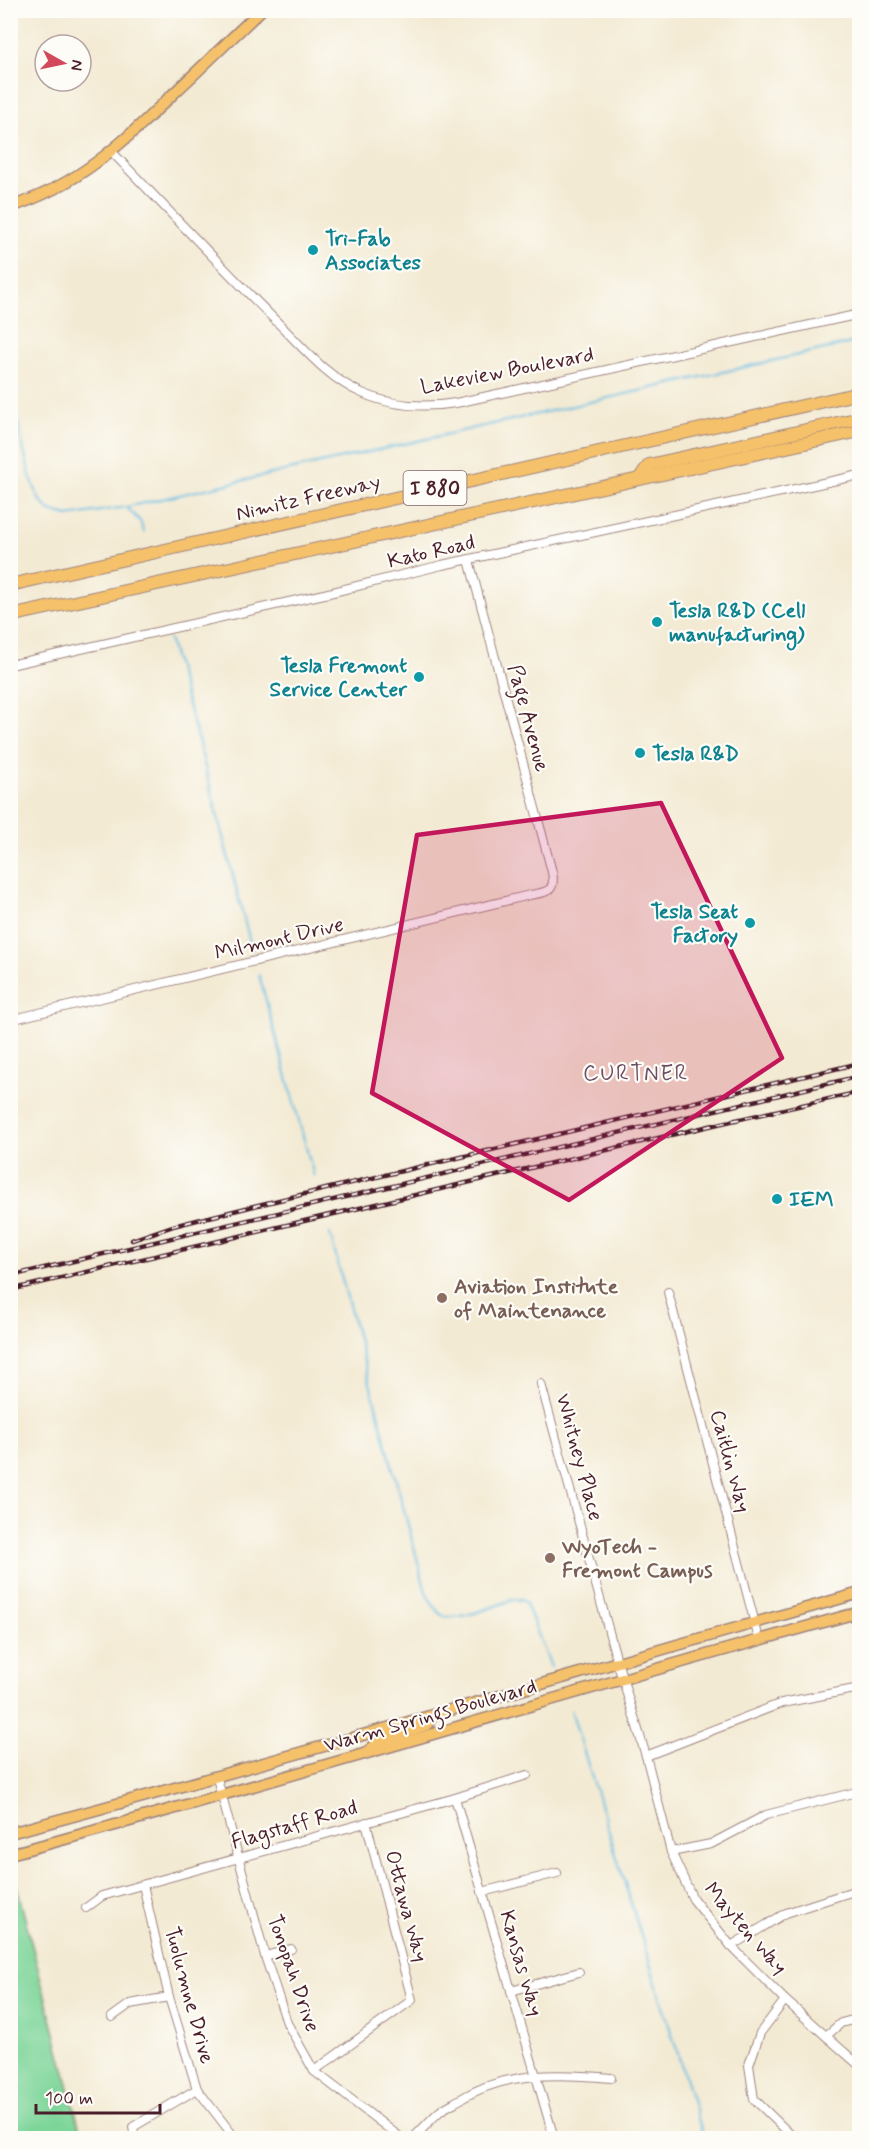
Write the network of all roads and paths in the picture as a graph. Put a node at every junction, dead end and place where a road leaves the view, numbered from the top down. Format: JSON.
{"nodes":[{"id":1,"x":261,"y":10,"type":"edge"},
{"id":2,"x":112,"y":152,"type":"junction"},
{"id":3,"x":10,"y":207,"type":"edge"},
{"id":4,"x":860,"y":314,"type":"edge"},
{"id":5,"x":860,"y":393,"type":"edge"},
{"id":6,"x":860,"y":418,"type":"edge"},
{"id":7,"x":860,"y":431,"type":"edge"},
{"id":8,"x":860,"y":475,"type":"edge"},
{"id":9,"x":639,"y":479,"type":"junction"},
{"id":10,"x":469,"y":560,"type":"junction"},
{"id":11,"x":10,"y":585,"type":"edge"},
{"id":12,"x":10,"y":616,"type":"edge"},
{"id":13,"x":10,"y":665,"type":"edge"},
{"id":14,"x":552,"y":886,"type":"joint"},
{"id":15,"x":10,"y":1020,"type":"edge"},
{"id":16,"x":668,"y":1292,"type":"dead end"},
{"id":17,"x":541,"y":1384,"type":"dead end"},
{"id":18,"x":860,"y":1593,"type":"edge"},
{"id":19,"x":860,"y":1612,"type":"edge"},
{"id":20,"x":755,"y":1623,"type":"junction"},
{"id":21,"x":759,"y":1639,"type":"junction"},
{"id":22,"x":617,"y":1661,"type":"junction"},
{"id":23,"x":622,"y":1679,"type":"junction"},
{"id":24,"x":860,"y":1688,"type":"edge"},
{"id":25,"x":433,"y":1715,"type":"junction"},
{"id":26,"x":364,"y":1755,"type":"junction"},
{"id":27,"x":646,"y":1756,"type":"junction"},
{"id":28,"x":526,"y":1775,"type":"dead end"},
{"id":29,"x":217,"y":1778,"type":"junction"},
{"id":30,"x":860,"y":1791,"type":"edge"},
{"id":31,"x":223,"y":1796,"type":"junction"},
{"id":32,"x":455,"y":1798,"type":"junction"},
{"id":33,"x":366,"y":1822,"type":"junction"},
{"id":34,"x":10,"y":1833,"type":"edge"},
{"id":35,"x":671,"y":1852,"type":"junction"},
{"id":36,"x":10,"y":1854,"type":"edge"},
{"id":37,"x":238,"y":1858,"type":"junction"},
{"id":38,"x":557,"y":1873,"type":"dead end"},
{"id":39,"x":143,"y":1884,"type":"junction"},
{"id":40,"x":860,"y":1889,"type":"edge"},
{"id":41,"x":482,"y":1892,"type":"junction"},
{"id":42,"x":86,"y":1908,"type":"dead end"},
{"id":43,"x":731,"y":1946,"type":"junction"},
{"id":44,"x":291,"y":1949,"type":"dead end"},
{"id":45,"x":266,"y":1956,"type":"junction"},
{"id":46,"x":579,"y":1972,"type":"dead end"},
{"id":47,"x":511,"y":1991,"type":"junction"},
{"id":48,"x":169,"y":1997,"type":"junction"},
{"id":49,"x":784,"y":2000,"type":"junction"},
{"id":50,"x":112,"y":2017,"type":"dead end"},
{"id":51,"x":860,"y":2018,"type":"edge"},
{"id":52,"x":826,"y":2036,"type":"junction"},
{"id":53,"x":860,"y":2066,"type":"edge"},
{"id":54,"x":314,"y":2071,"type":"junction"},
{"id":55,"x":536,"y":2075,"type":"junction"},
{"id":56,"x":611,"y":2078,"type":"dead end"},
{"id":57,"x":197,"y":2089,"type":"junction"},
{"id":58,"x":135,"y":2139,"type":"edge"},
{"id":59,"x":235,"y":2139,"type":"edge"},
{"id":60,"x":401,"y":2139,"type":"edge"},
{"id":61,"x":413,"y":2139,"type":"edge"},
{"id":62,"x":554,"y":2139,"type":"edge"},
{"id":63,"x":794,"y":2139,"type":"edge"}],
"edges":[{"from":1,"to":2,"type":"main road"},
{"from":2,"to":3,"type":"main road"},
{"from":2,"to":4,"type":"street","name":"Lakeview Boulevard"},
{"from":5,"to":11,"type":"highway","name":"Nimitz Freeway","number":"I 880"},
{"from":6,"to":9,"type":"highway","number":"I 880"},
{"from":7,"to":9,"type":"highway","number":"I 880"},
{"from":8,"to":10,"type":"street","name":"Kato Road"},
{"from":9,"to":12,"type":"highway","number":"I 880"},
{"from":10,"to":13,"type":"street","name":"Kato Road"},
{"from":10,"to":14,"type":"street","name":"Page Avenue"},
{"from":14,"to":15,"type":"street","name":"Milmont Drive"},
{"from":16,"to":20,"type":"street","name":"Caitlin Way"},
{"from":17,"to":22,"type":"street","name":"Whitney Place"},
{"from":18,"to":20,"type":"main road","name":"Warm Springs Boulevard"},
{"from":19,"to":21,"type":"main road","name":"Warm Springs Boulevard"},
{"from":20,"to":21,"type":"street","name":"Caitlin Way"},
{"from":20,"to":22,"type":"main road","name":"Warm Springs Boulevard"},
{"from":21,"to":23,"type":"main road","name":"Warm Springs Boulevard"},
{"from":22,"to":23,"type":"street","name":"Whitney Place"},
{"from":22,"to":25,"type":"main road","name":"Warm Springs Boulevard"},
{"from":23,"to":26,"type":"main road","name":"Warm Springs Boulevard"},
{"from":23,"to":27,"type":"street","name":"Mayten Way"},
{"from":24,"to":27,"type":"street"},
{"from":25,"to":26,"type":"main road"},
{"from":25,"to":29,"type":"main road","name":"Warm Springs Boulevard"},
{"from":26,"to":31,"type":"main road","name":"Warm Springs Boulevard"},
{"from":27,"to":35,"type":"street","name":"Mayten Way"},
{"from":28,"to":32,"type":"street","name":"Flagstaff Road"},
{"from":29,"to":31,"type":"street","name":"Tonopah Drive"},
{"from":29,"to":34,"type":"main road","name":"Warm Springs Boulevard"},
{"from":30,"to":35,"type":"street"},
{"from":31,"to":36,"type":"main road","name":"Warm Springs Boulevard"},
{"from":31,"to":37,"type":"street","name":"Tonopah Drive"},
{"from":32,"to":33,"type":"street","name":"Flagstaff Road"},
{"from":32,"to":41,"type":"street","name":"Kansas Way"},
{"from":33,"to":37,"type":"street","name":"Flagstaff Road"},
{"from":33,"to":54,"type":"street","name":"Ottawa Way"},
{"from":35,"to":43,"type":"street","name":"Mayten Way"},
{"from":37,"to":39,"type":"street","name":"Flagstaff Road"},
{"from":37,"to":45,"type":"street","name":"Tonopah Drive"},
{"from":38,"to":41,"type":"street"},
{"from":39,"to":42,"type":"street","name":"Flagstaff Road"},
{"from":39,"to":48,"type":"street","name":"Tuolumne Drive"},
{"from":40,"to":43,"type":"street"},
{"from":41,"to":47,"type":"street","name":"Kansas Way"},
{"from":43,"to":49,"type":"street","name":"Mayten Way"},
{"from":44,"to":45,"type":"street"},
{"from":45,"to":54,"type":"street","name":"Tonopah Drive"},
{"from":46,"to":47,"type":"street"},
{"from":47,"to":55,"type":"street","name":"Kansas Way"},
{"from":48,"to":50,"type":"street"},
{"from":48,"to":57,"type":"street","name":"Tuolumne Drive"},
{"from":49,"to":52,"type":"street","name":"Mayten Way"},
{"from":49,"to":63,"type":"street"},
{"from":51,"to":52,"type":"street"},
{"from":52,"to":53,"type":"street","name":"Mayten Way"},
{"from":54,"to":60,"type":"street","name":"Tonopah Drive"},
{"from":55,"to":56,"type":"street"},
{"from":55,"to":61,"type":"street"},
{"from":55,"to":62,"type":"street","name":"Kansas Way"},
{"from":57,"to":58,"type":"street"},
{"from":57,"to":59,"type":"street","name":"Tuolumne Drive"}]}
